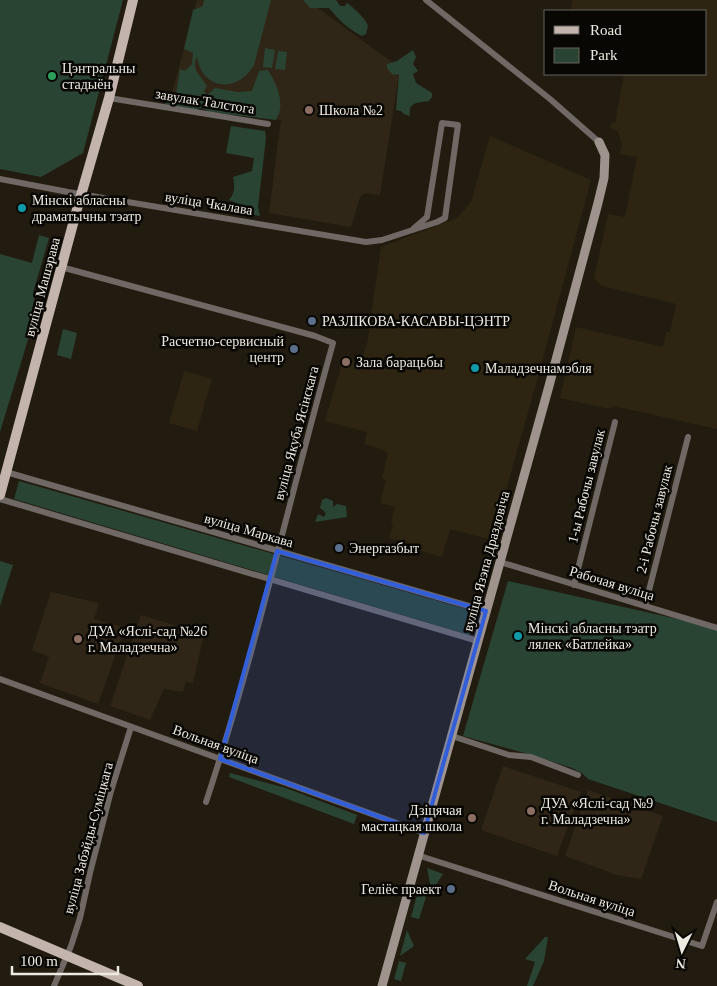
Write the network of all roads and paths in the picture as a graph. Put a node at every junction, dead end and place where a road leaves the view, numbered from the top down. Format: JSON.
{"nodes":[{"id":1,"x":133,"y":0,"type":"edge"},
{"id":2,"x":426,"y":0,"type":"edge"},
{"id":3,"x":109,"y":98,"type":"junction"},
{"id":4,"x":268,"y":124,"type":"dead end"},
{"id":5,"x":599,"y":142,"type":"joint"},
{"id":6,"x":0,"y":179,"type":"edge"},
{"id":7,"x":81,"y":194,"type":"junction"},
{"id":8,"x":413,"y":229,"type":"junction"},
{"id":9,"x":61,"y":267,"type":"junction"},
{"id":10,"x":616,"y":422,"type":"dead end"},
{"id":11,"x":688,"y":437,"type":"dead end"},
{"id":12,"x":6,"y":472,"type":"junction"},
{"id":13,"x":0,"y":495,"type":"edge"},
{"id":14,"x":0,"y":499,"type":"edge"},
{"id":15,"x":277,"y":552,"type":"junction"},
{"id":16,"x":500,"y":562,"type":"junction"},
{"id":17,"x":270,"y":580,"type":"junction"},
{"id":18,"x":574,"y":585,"type":"junction"},
{"id":19,"x":646,"y":606,"type":"junction"},
{"id":20,"x":486,"y":611,"type":"junction"},
{"id":21,"x":717,"y":628,"type":"edge"},
{"id":22,"x":478,"y":641,"type":"junction"},
{"id":23,"x":0,"y":679,"type":"edge"},
{"id":24,"x":131,"y":727,"type":"junction"},
{"id":25,"x":452,"y":736,"type":"junction"},
{"id":26,"x":220,"y":759,"type":"junction"},
{"id":27,"x":578,"y":775,"type":"dead end"},
{"id":28,"x":206,"y":802,"type":"dead end"},
{"id":29,"x":424,"y":833,"type":"junction"},
{"id":30,"x":417,"y":855,"type":"junction"},
{"id":31,"x":717,"y":902,"type":"edge"},
{"id":32,"x":0,"y":927,"type":"edge"},
{"id":33,"x":67,"y":956,"type":"junction"},
{"id":34,"x":54,"y":986,"type":"edge"},
{"id":35,"x":138,"y":986,"type":"edge"},
{"id":36,"x":382,"y":986,"type":"edge"}],
"edges":[{"from":1,"to":3,"type":"main road","name":"вуліца Машэрава"},
{"from":2,"to":5,"type":"street"},
{"from":3,"to":4,"type":"street","name":"завулак Талстога"},
{"from":3,"to":7,"type":"main road","name":"вуліца Машэрава"},
{"from":5,"to":16,"type":"street","name":"вуліца Язэпа Драздовіча"},
{"from":6,"to":7,"type":"street","name":"вуліца Чкалава"},
{"from":7,"to":8,"type":"street","name":"вуліца Чкалава"},
{"from":7,"to":9,"type":"main road","name":"вуліца Машэрава"},
{"from":8,"to":8,"type":"street","name":"вуліца Чкалава"},
{"from":9,"to":12,"type":"main road","name":"вуліца Машэрава"},
{"from":9,"to":15,"type":"street","name":"вуліца Якуба Ясінскага"},
{"from":10,"to":18,"type":"street","name":"1-ы Рабочы завулак"},
{"from":11,"to":19,"type":"street","name":"2-і Рабочы завулак"},
{"from":12,"to":13,"type":"main road","name":"вуліца Машэрава"},
{"from":12,"to":15,"type":"street","name":"вуліца Маркава"},
{"from":14,"to":17,"type":"street"},
{"from":15,"to":17,"type":"street","name":"вуліца Якуба Ясінскага"},
{"from":15,"to":20,"type":"street","name":"вуліца Маркава"},
{"from":16,"to":18,"type":"street","name":"Рабочая вуліца"},
{"from":16,"to":20,"type":"street","name":"вуліца Язэпа Драздовіча"},
{"from":17,"to":22,"type":"street"},
{"from":17,"to":26,"type":"street","name":"вуліца Якуба Ясінскага"},
{"from":18,"to":19,"type":"street","name":"Рабочая вуліца"},
{"from":19,"to":21,"type":"street","name":"Рабочая вуліца"},
{"from":20,"to":22,"type":"street","name":"вуліца Язэпа Драздовіча"},
{"from":22,"to":25,"type":"street","name":"вуліца Язэпа Драздовіча"},
{"from":23,"to":24,"type":"street","name":"Вольная вуліца"},
{"from":24,"to":26,"type":"street","name":"Вольная вуліца"},
{"from":24,"to":33,"type":"street","name":"вуліца Забэйды-Суміцкага"},
{"from":25,"to":27,"type":"street"},
{"from":25,"to":29,"type":"street","name":"вуліца Язэпа Драздовіча"},
{"from":26,"to":28,"type":"street","name":"вуліца Якуба Ясінскага"},
{"from":26,"to":29,"type":"street","name":"Вольная вуліца"},
{"from":29,"to":30,"type":"street","name":"вуліца Язэпа Драздовіча"},
{"from":30,"to":31,"type":"street","name":"Вольная вуліца"},
{"from":30,"to":36,"type":"street","name":"вуліца Язэпа Драздовіча"},
{"from":32,"to":33,"type":"main road"},
{"from":33,"to":34,"type":"street","name":"вуліца Забэйды-Суміцкага"},
{"from":33,"to":35,"type":"main road"}]}
